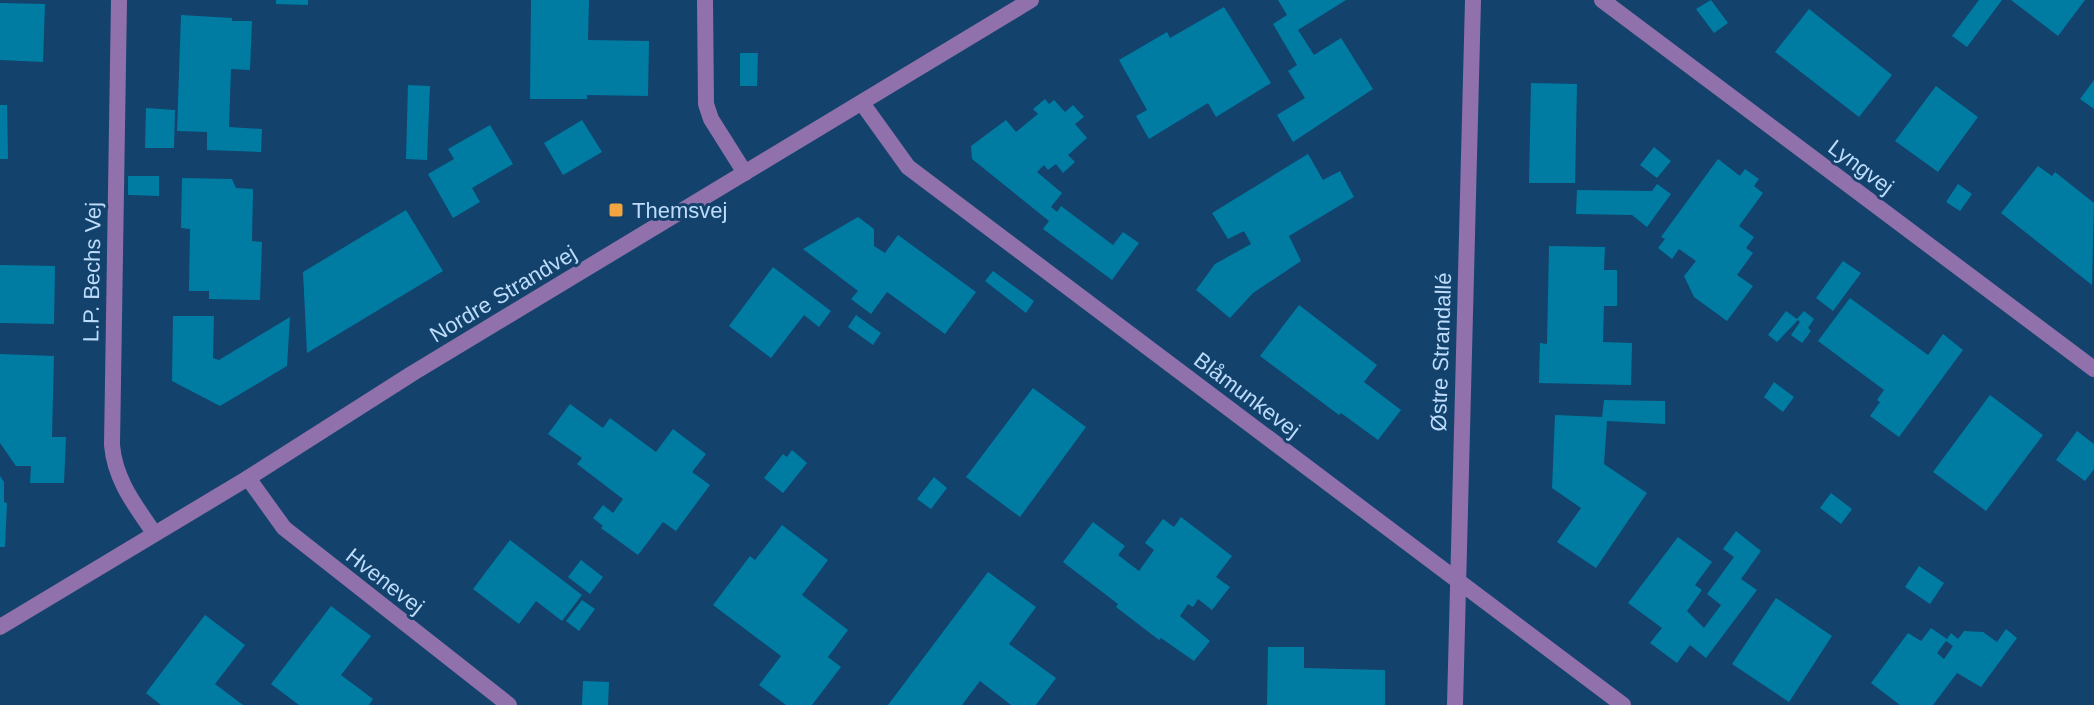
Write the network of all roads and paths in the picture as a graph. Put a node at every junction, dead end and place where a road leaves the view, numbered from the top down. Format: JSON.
{"nodes":[{"id":1,"x":119,"y":0,"type":"edge"},
{"id":2,"x":705,"y":0,"type":"edge"},
{"id":3,"x":1031,"y":0,"type":"edge"},
{"id":4,"x":1473,"y":0,"type":"edge"},
{"id":5,"x":1602,"y":0,"type":"edge"},
{"id":6,"x":862,"y":103,"type":"junction"},
{"id":7,"x":745,"y":173,"type":"junction"},
{"id":8,"x":2094,"y":369,"type":"edge"},
{"id":9,"x":248,"y":478,"type":"junction"},
{"id":10,"x":154,"y":533,"type":"junction"},
{"id":11,"x":1456,"y":580,"type":"junction"},
{"id":12,"x":0,"y":627,"type":"edge"},
{"id":13,"x":509,"y":705,"type":"edge"},
{"id":14,"x":1455,"y":705,"type":"edge"},
{"id":15,"x":1623,"y":705,"type":"edge"}],
"edges":[{"from":1,"to":10,"type":"street","name":"L.P. Bechs Vej"},
{"from":2,"to":7,"type":"street"},
{"from":3,"to":6,"type":"street","name":"Nordre Strandvej"},
{"from":4,"to":11,"type":"street","name":"Østre Strandallé"},
{"from":5,"to":8,"type":"street","name":"Lyngvej"},
{"from":6,"to":7,"type":"street","name":"Nordre Strandvej"},
{"from":6,"to":11,"type":"street","name":"Blåmunkevej"},
{"from":7,"to":9,"type":"street","name":"Nordre Strandvej"},
{"from":9,"to":10,"type":"street","name":"Nordre Strandvej"},
{"from":9,"to":13,"type":"street","name":"Hvenevej"},
{"from":10,"to":12,"type":"street","name":"Nordre Strandvej"},
{"from":11,"to":14,"type":"street","name":"Østre Strandallé"},
{"from":11,"to":15,"type":"street","name":"Blåmunkevej"}]}
